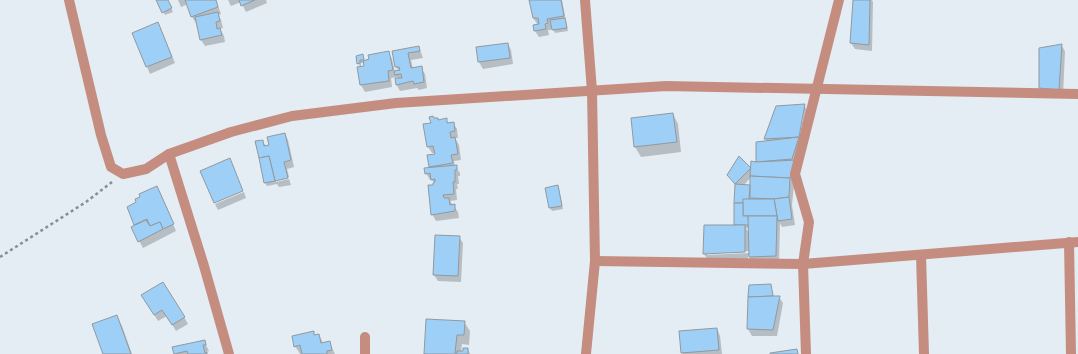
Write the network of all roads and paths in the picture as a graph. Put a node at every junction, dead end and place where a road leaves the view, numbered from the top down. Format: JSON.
{"nodes":[{"id":1,"x":69,"y":0,"type":"edge"},
{"id":2,"x":584,"y":0,"type":"edge"},
{"id":3,"x":839,"y":0,"type":"edge"},
{"id":4,"x":816,"y":90,"type":"junction"},
{"id":5,"x":592,"y":91,"type":"junction"},
{"id":6,"x":1078,"y":94,"type":"edge"},
{"id":7,"x":169,"y":154,"type":"junction"},
{"id":8,"x":123,"y":174,"type":"junction"},
{"id":9,"x":1073,"y":242,"type":"edge"},
{"id":10,"x":921,"y":254,"type":"junction"},
{"id":11,"x":0,"y":257,"type":"edge"},
{"id":12,"x":595,"y":260,"type":"junction"},
{"id":13,"x":803,"y":264,"type":"junction"},
{"id":14,"x":365,"y":337,"type":"dead end"},
{"id":15,"x":229,"y":354,"type":"edge"},
{"id":16,"x":365,"y":354,"type":"edge"},
{"id":17,"x":586,"y":354,"type":"edge"},
{"id":18,"x":806,"y":354,"type":"edge"},
{"id":19,"x":924,"y":354,"type":"edge"},
{"id":20,"x":1071,"y":354,"type":"edge"}],
"edges":[{"from":1,"to":8,"type":"street"},
{"from":2,"to":5,"type":"street"},
{"from":3,"to":4,"type":"street"},
{"from":4,"to":5,"type":"street"},
{"from":4,"to":6,"type":"street"},
{"from":4,"to":13,"type":"street"},
{"from":5,"to":7,"type":"street"},
{"from":5,"to":12,"type":"street"},
{"from":7,"to":8,"type":"street"},
{"from":7,"to":15,"type":"street"},
{"from":8,"to":11,"type":"path"},
{"from":9,"to":10,"type":"street"},
{"from":9,"to":20,"type":"street"},
{"from":10,"to":13,"type":"street"},
{"from":10,"to":19,"type":"street"},
{"from":12,"to":13,"type":"street"},
{"from":12,"to":17,"type":"street"},
{"from":13,"to":18,"type":"street"},
{"from":14,"to":16,"type":"street"}]}
